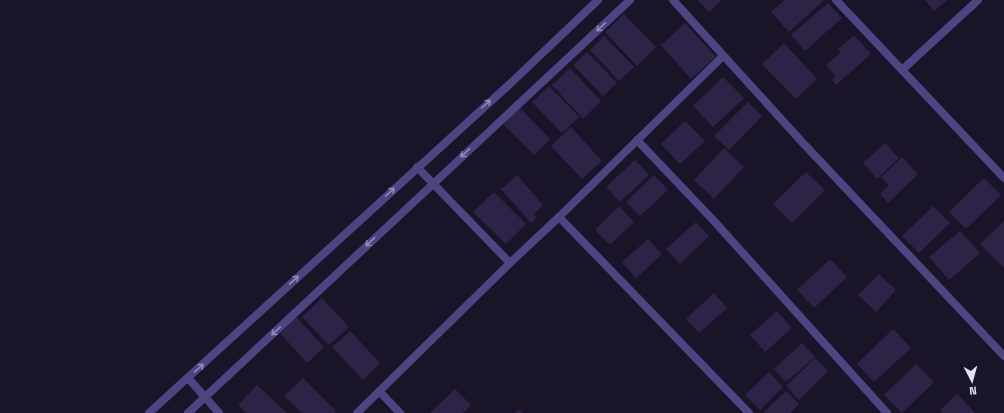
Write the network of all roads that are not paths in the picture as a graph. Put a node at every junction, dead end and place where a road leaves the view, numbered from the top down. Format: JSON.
{"nodes":[{"id":1,"x":598,"y":0,"type":"edge"},
{"id":2,"x":630,"y":0,"type":"edge"},
{"id":3,"x":673,"y":0,"type":"edge"},
{"id":4,"x":836,"y":0,"type":"edge"},
{"id":5,"x":978,"y":0,"type":"edge"},
{"id":6,"x":723,"y":56,"type":"junction"},
{"id":7,"x":902,"y":70,"type":"junction"},
{"id":8,"x":637,"y":140,"type":"junction"},
{"id":9,"x":417,"y":167,"type":"junction"},
{"id":10,"x":1004,"y":178,"type":"edge"},
{"id":11,"x":433,"y":183,"type":"junction"},
{"id":12,"x":560,"y":216,"type":"junction"},
{"id":13,"x":510,"y":263,"type":"junction"},
{"id":14,"x":1004,"y":356,"type":"edge"},
{"id":15,"x":188,"y":378,"type":"junction"},
{"id":16,"x":380,"y":392,"type":"junction"},
{"id":17,"x":205,"y":398,"type":"junction"},
{"id":18,"x":149,"y":413,"type":"edge"},
{"id":19,"x":188,"y":413,"type":"edge"},
{"id":20,"x":219,"y":413,"type":"edge"},
{"id":21,"x":357,"y":413,"type":"edge"},
{"id":22,"x":400,"y":413,"type":"edge"},
{"id":23,"x":749,"y":413,"type":"edge"},
{"id":24,"x":886,"y":413,"type":"edge"}],
"edges":[{"from":9,"to":1,"type":"street","one_way":true},
{"from":2,"to":11,"type":"street","one_way":true},
{"from":3,"to":6,"type":"street"},
{"from":4,"to":7,"type":"street"},
{"from":5,"to":7,"type":"street"},
{"from":6,"to":8,"type":"street"},
{"from":6,"to":14,"type":"street"},
{"from":7,"to":10,"type":"street"},
{"from":8,"to":12,"type":"street"},
{"from":8,"to":24,"type":"street"},
{"from":9,"to":11,"type":"street"},
{"from":15,"to":9,"type":"street","one_way":true},
{"from":11,"to":13,"type":"street"},
{"from":11,"to":17,"type":"street","one_way":true},
{"from":12,"to":13,"type":"street"},
{"from":12,"to":23,"type":"street"},
{"from":13,"to":16,"type":"street"},
{"from":15,"to":17,"type":"street"},
{"from":15,"to":18,"type":"street"},
{"from":16,"to":21,"type":"street"},
{"from":16,"to":22,"type":"street"},
{"from":17,"to":19,"type":"street"},
{"from":17,"to":20,"type":"street"}]}
